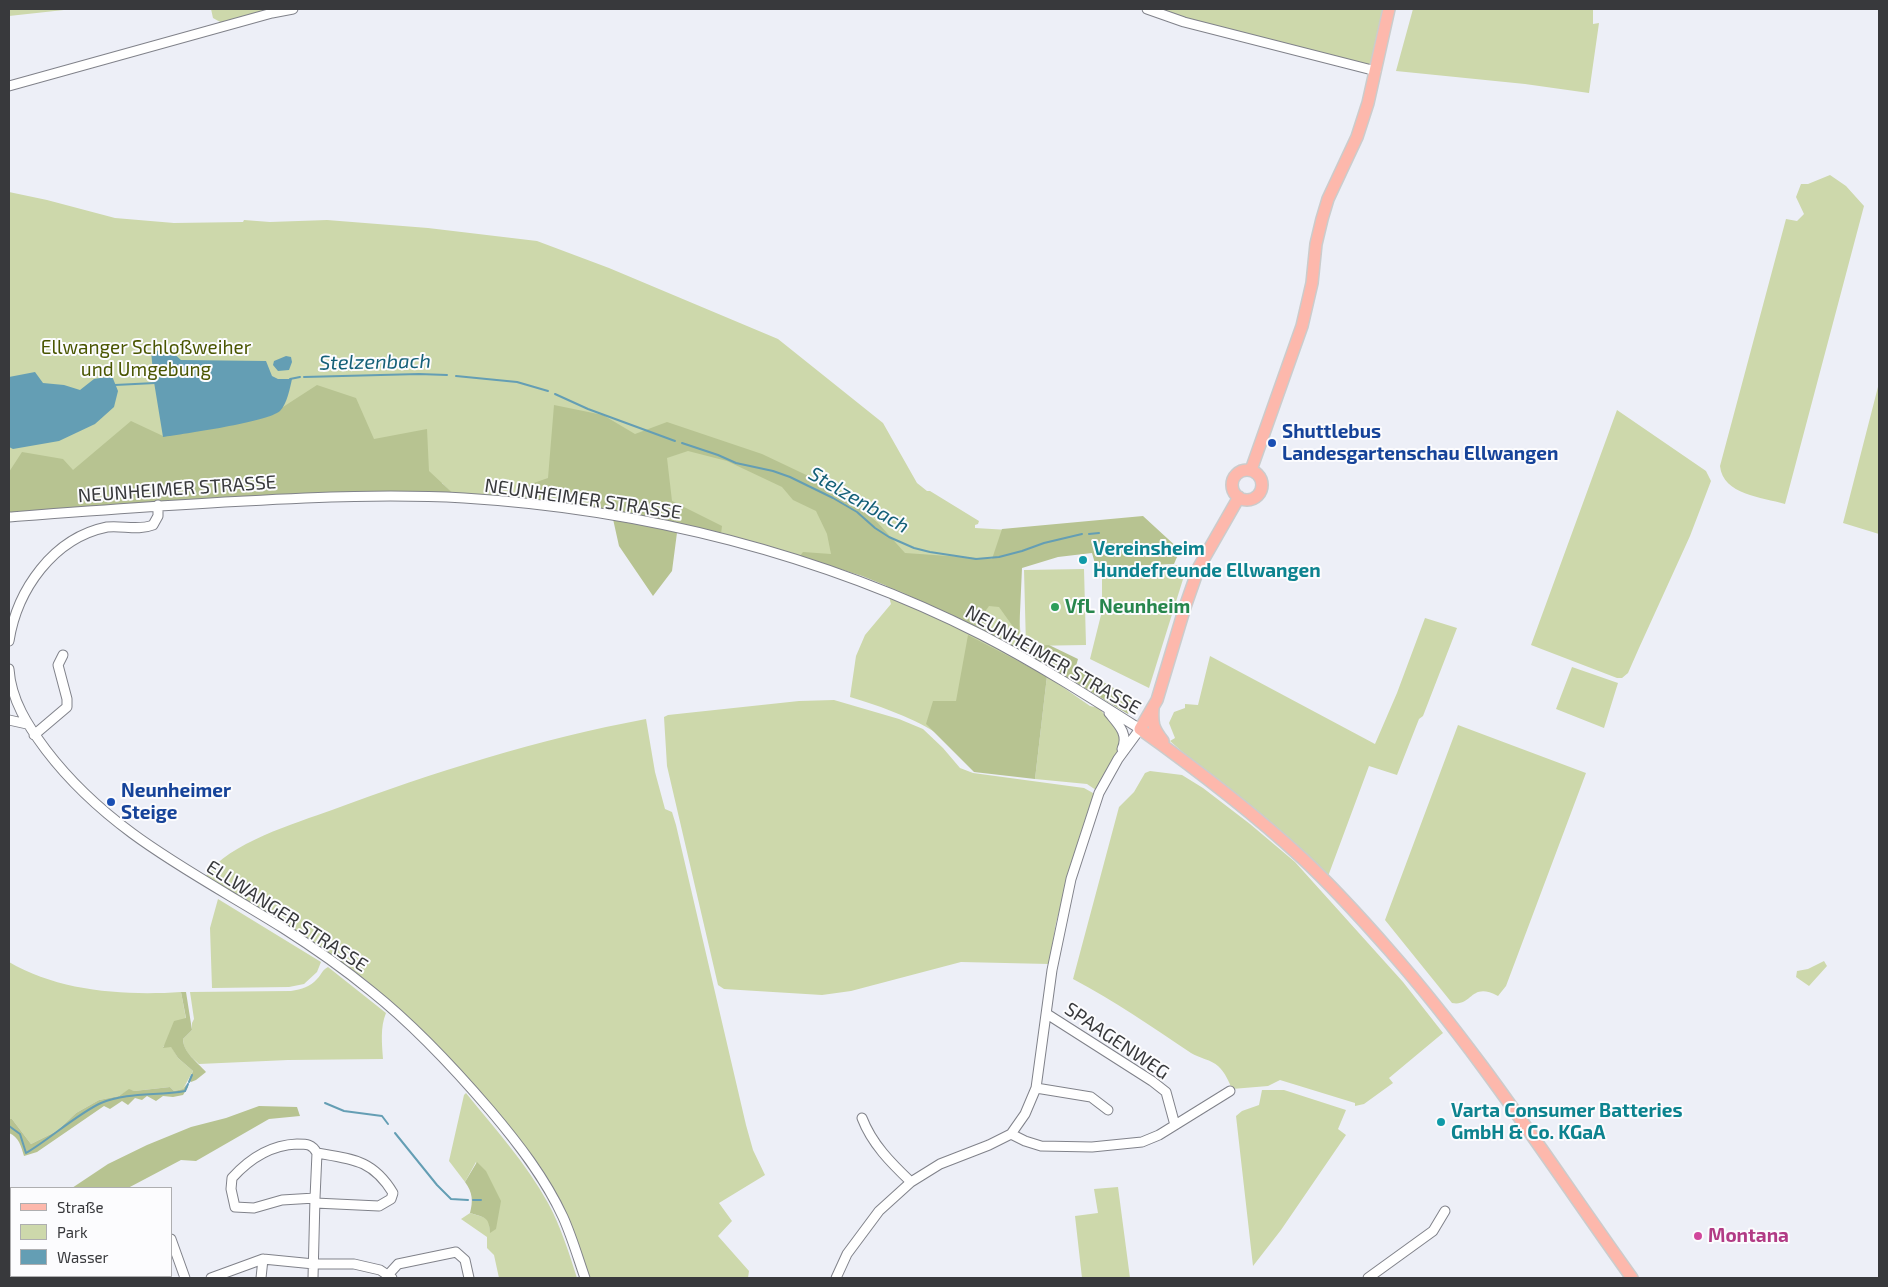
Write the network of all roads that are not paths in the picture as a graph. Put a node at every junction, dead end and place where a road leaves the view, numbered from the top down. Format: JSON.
{"nodes":[{"id":1,"x":293,"y":9,"type":"edge"},
{"id":2,"x":1147,"y":9,"type":"edge"},
{"id":3,"x":1389,"y":9,"type":"edge"},
{"id":4,"x":1376,"y":71,"type":"junction"},
{"id":5,"x":9,"y":86,"type":"edge"},
{"id":6,"x":1251,"y":470,"type":"junction"},
{"id":7,"x":1239,"y":497,"type":"junction"},
{"id":8,"x":158,"y":505,"type":"junction"},
{"id":9,"x":9,"y":517,"type":"edge"},
{"id":10,"x":9,"y":641,"type":"edge"},
{"id":11,"x":64,"y":655,"type":"dead end"},
{"id":12,"x":9,"y":669,"type":"edge"},
{"id":13,"x":1102,"y":705,"type":"junction"},
{"id":14,"x":1153,"y":707,"type":"junction"},
{"id":15,"x":9,"y":720,"type":"edge"},
{"id":16,"x":27,"y":724,"type":"junction"},
{"id":17,"x":1140,"y":729,"type":"junction"},
{"id":18,"x":34,"y":734,"type":"junction"},
{"id":19,"x":1170,"y":751,"type":"junction"},
{"id":20,"x":1118,"y":759,"type":"junction"},
{"id":21,"x":1047,"y":1014,"type":"junction"},
{"id":22,"x":1036,"y":1088,"type":"junction"},
{"id":23,"x":1230,"y":1091,"type":"dead end"},
{"id":24,"x":1108,"y":1110,"type":"dead end"},
{"id":25,"x":862,"y":1118,"type":"dead end"},
{"id":26,"x":1175,"y":1126,"type":"junction"},
{"id":27,"x":1011,"y":1134,"type":"junction"},
{"id":28,"x":317,"y":1153,"type":"junction"},
{"id":29,"x":911,"y":1182,"type":"junction"},
{"id":30,"x":315,"y":1200,"type":"junction"},
{"id":31,"x":1445,"y":1211,"type":"dead end"},
{"id":32,"x":172,"y":1242,"type":"edge"},
{"id":33,"x":263,"y":1259,"type":"junction"},
{"id":34,"x":314,"y":1264,"type":"junction"},
{"id":35,"x":390,"y":1277,"type":"edge"},
{"id":36,"x":186,"y":1278,"type":"edge"},
{"id":37,"x":211,"y":1278,"type":"edge"},
{"id":38,"x":260,"y":1278,"type":"edge"},
{"id":39,"x":313,"y":1278,"type":"edge"},
{"id":40,"x":469,"y":1278,"type":"edge"},
{"id":41,"x":585,"y":1278,"type":"edge"},
{"id":42,"x":836,"y":1278,"type":"edge"},
{"id":43,"x":1368,"y":1278,"type":"edge"},
{"id":44,"x":1632,"y":1278,"type":"edge"}],
"edges":[{"from":1,"to":5,"type":"street"},
{"from":2,"to":4,"type":"street"},
{"from":3,"to":4,"type":"main road"},
{"from":4,"to":6,"type":"main road"},
{"from":6,"to":7,"type":"main road"},
{"from":6,"to":7,"type":"main road"},
{"from":7,"to":14,"type":"main road"},
{"from":8,"to":9,"type":"street","name":"NEUNHEIMER STRASSE"},
{"from":8,"to":10,"type":"street"},
{"from":8,"to":13,"type":"street","name":"NEUNHEIMER STRASSE"},
{"from":11,"to":18,"type":"street"},
{"from":12,"to":16,"type":"street","name":"ELLWANGER STRASSE"},
{"from":13,"to":17,"type":"street","name":"NEUNHEIMER STRASSE"},
{"from":13,"to":20,"type":"street"},
{"from":14,"to":17,"type":"main road"},
{"from":14,"to":19,"type":"main road"},
{"from":15,"to":16,"type":"street"},
{"from":16,"to":18,"type":"street","name":"ELLWANGER STRASSE"},
{"from":17,"to":19,"type":"main road"},
{"from":17,"to":20,"type":"street"},
{"from":18,"to":41,"type":"street","name":"ELLWANGER STRASSE"},
{"from":19,"to":44,"type":"main road"},
{"from":20,"to":21,"type":"street"},
{"from":21,"to":22,"type":"street"},
{"from":21,"to":26,"type":"street","name":"SPAAGENWEG"},
{"from":22,"to":24,"type":"street"},
{"from":22,"to":27,"type":"street"},
{"from":23,"to":26,"type":"street"},
{"from":25,"to":29,"type":"street"},
{"from":26,"to":27,"type":"street"},
{"from":27,"to":29,"type":"street"},
{"from":28,"to":30,"type":"street"},
{"from":28,"to":30,"type":"street"},
{"from":28,"to":30,"type":"street"},
{"from":29,"to":42,"type":"street"},
{"from":30,"to":34,"type":"street"},
{"from":31,"to":43,"type":"street"},
{"from":32,"to":36,"type":"street"},
{"from":33,"to":34,"type":"street"},
{"from":33,"to":37,"type":"street"},
{"from":33,"to":38,"type":"street"},
{"from":34,"to":35,"type":"street"},
{"from":34,"to":39,"type":"street"},
{"from":35,"to":40,"type":"street"}]}
